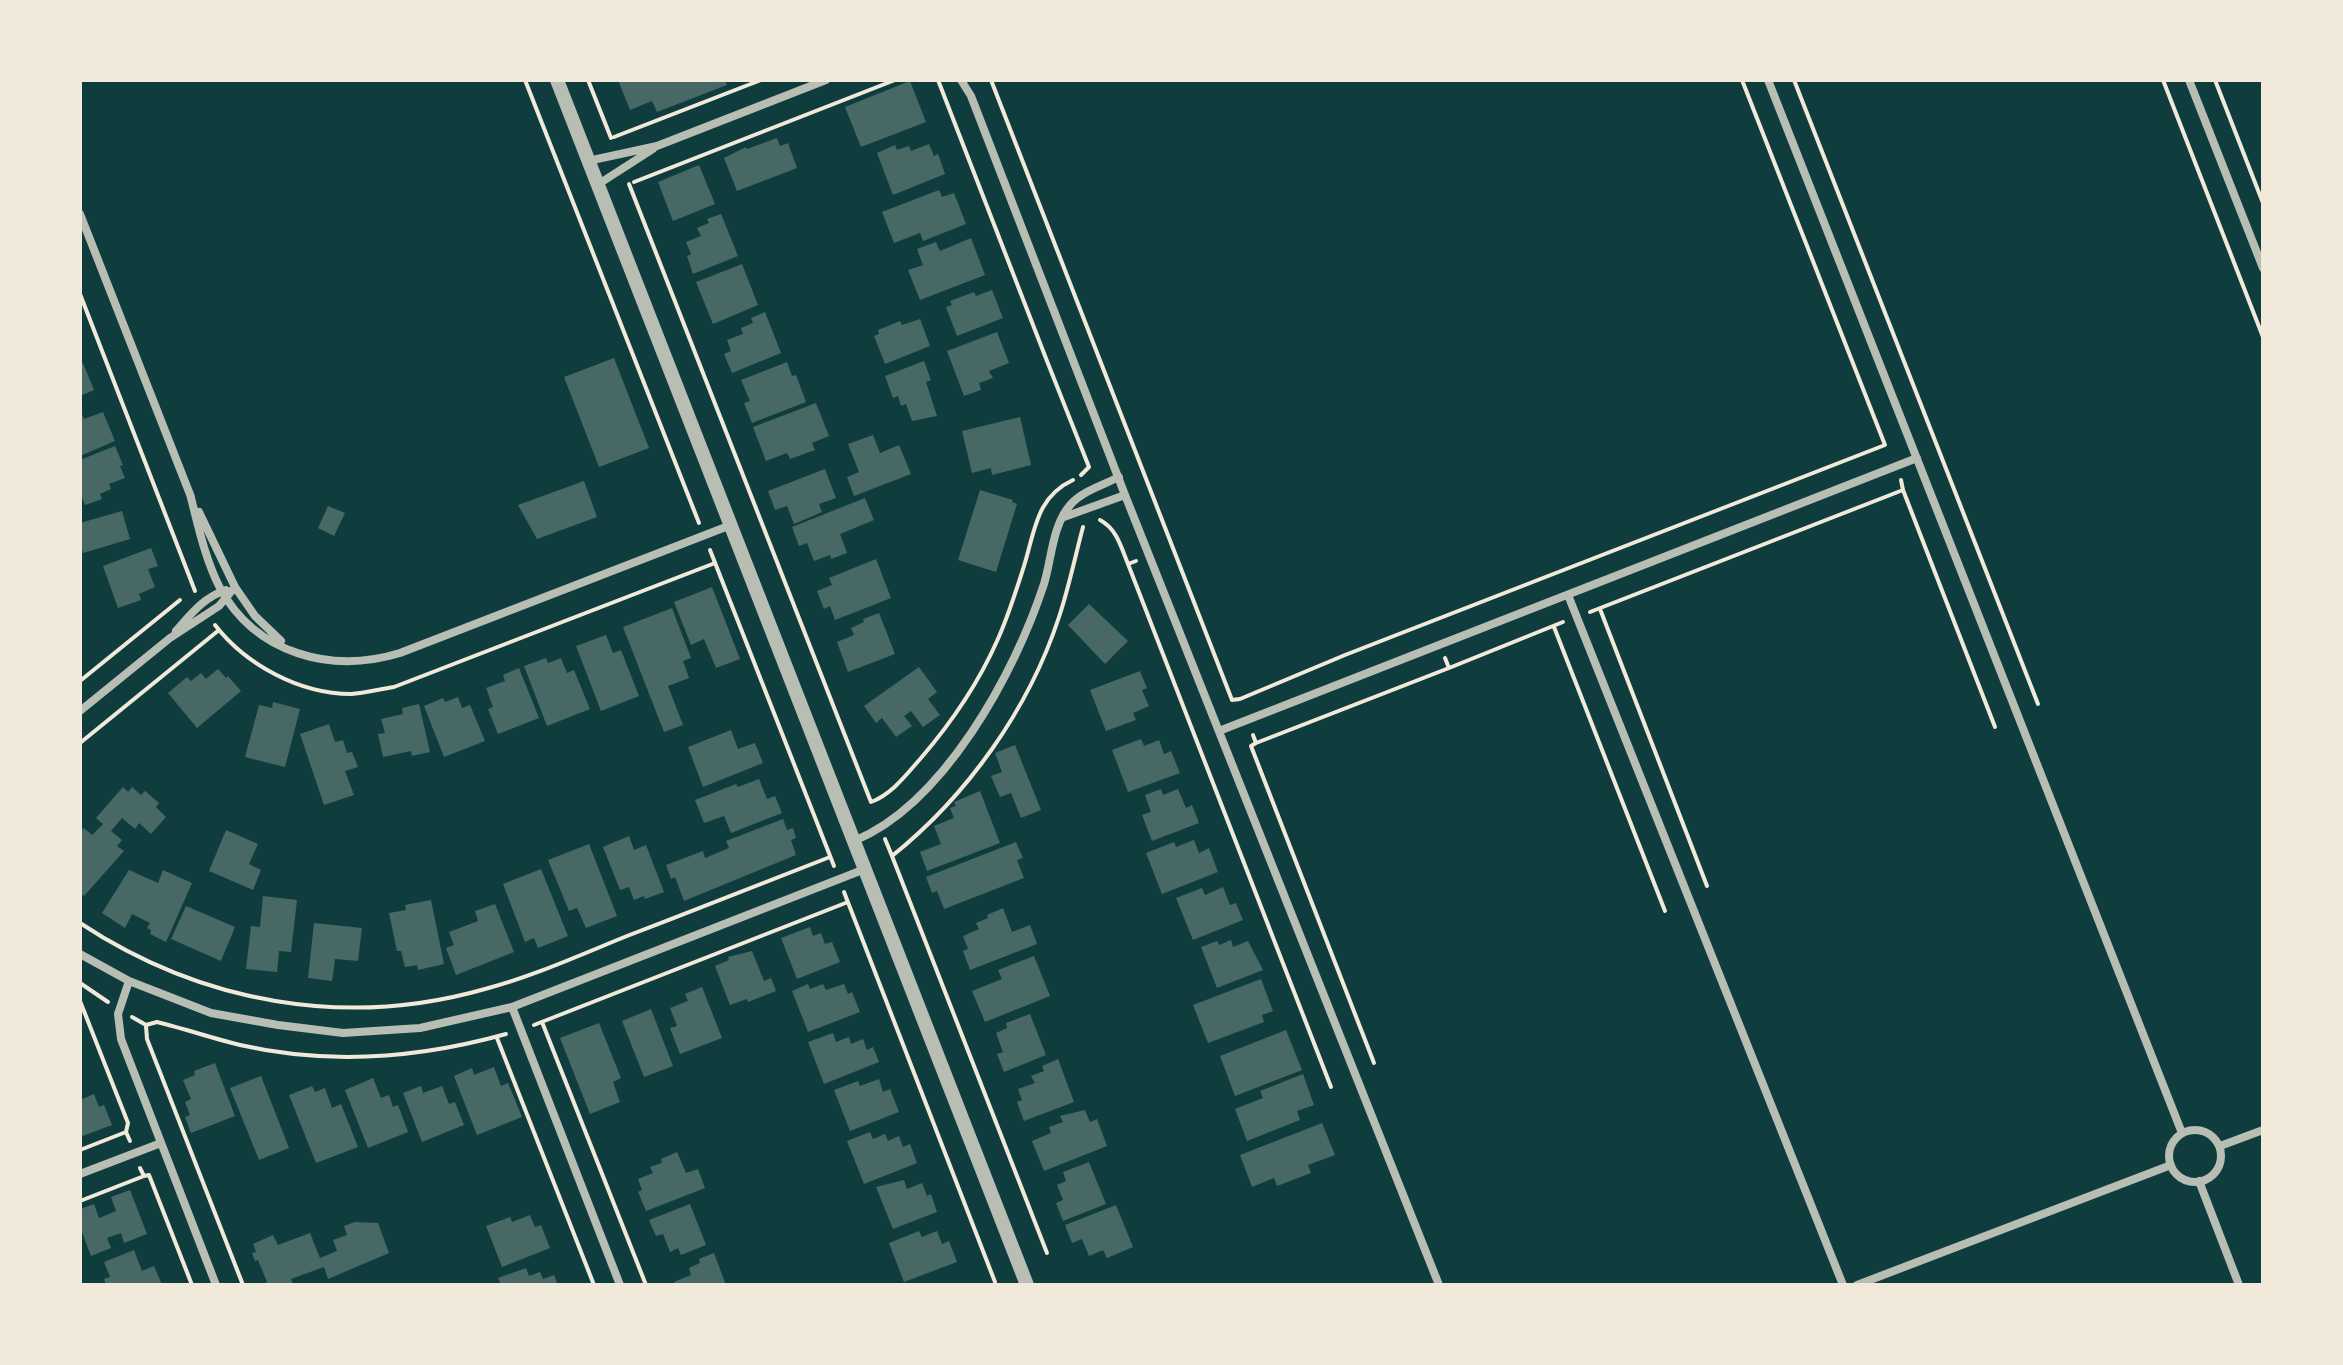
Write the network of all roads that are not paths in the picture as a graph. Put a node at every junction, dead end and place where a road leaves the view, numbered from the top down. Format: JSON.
{"nodes":[{"id":1,"x":557,"y":80,"type":"edge"},
{"id":2,"x":826,"y":80,"type":"edge"},
{"id":3,"x":961,"y":80,"type":"edge"},
{"id":4,"x":968,"y":80,"type":"edge"},
{"id":5,"x":1768,"y":80,"type":"edge"},
{"id":6,"x":2189,"y":80,"type":"edge"},
{"id":7,"x":971,"y":96,"type":"junction"},
{"id":8,"x":657,"y":146,"type":"junction"},
{"id":9,"x":588,"y":161,"type":"junction"},
{"id":10,"x":597,"y":185,"type":"junction"},
{"id":11,"x":80,"y":214,"type":"edge"},
{"id":12,"x":2263,"y":268,"type":"edge"},
{"id":13,"x":1917,"y":458,"type":"junction"},
{"id":14,"x":1119,"y":477,"type":"junction"},
{"id":15,"x":190,"y":494,"type":"junction"},
{"id":16,"x":1125,"y":495,"type":"junction"},
{"id":17,"x":1063,"y":518,"type":"junction"},
{"id":18,"x":731,"y":525,"type":"junction"},
{"id":19,"x":235,"y":587,"type":"junction"},
{"id":20,"x":224,"y":594,"type":"junction"},
{"id":21,"x":1568,"y":595,"type":"junction"},
{"id":22,"x":170,"y":638,"type":"junction"},
{"id":23,"x":289,"y":649,"type":"junction"},
{"id":24,"x":80,"y":711,"type":"edge"},
{"id":25,"x":1219,"y":731,"type":"junction"},
{"id":26,"x":854,"y":841,"type":"junction"},
{"id":27,"x":865,"y":869,"type":"junction"},
{"id":28,"x":80,"y":954,"type":"edge"},
{"id":29,"x":129,"y":981,"type":"junction"},
{"id":30,"x":512,"y":1007,"type":"junction"},
{"id":31,"x":2263,"y":1130,"type":"edge"},
{"id":32,"x":2182,"y":1133,"type":"junction"},
{"id":33,"x":161,"y":1143,"type":"junction"},
{"id":34,"x":2220,"y":1146,"type":"junction"},
{"id":35,"x":2171,"y":1165,"type":"junction"},
{"id":36,"x":80,"y":1174,"type":"edge"},
{"id":37,"x":2199,"y":1181,"type":"junction"},
{"id":38,"x":216,"y":1285,"type":"edge"},
{"id":39,"x":620,"y":1285,"type":"edge"},
{"id":40,"x":1027,"y":1285,"type":"edge"},
{"id":41,"x":1439,"y":1285,"type":"edge"},
{"id":42,"x":1843,"y":1285,"type":"edge"},
{"id":43,"x":1857,"y":1285,"type":"edge"},
{"id":44,"x":2239,"y":1285,"type":"edge"}],
"edges":[{"from":1,"to":9,"type":"street"},
{"from":2,"to":8,"type":"street"},
{"from":3,"to":7,"type":"street"},
{"from":4,"to":7,"type":"street"},
{"from":5,"to":13,"type":"street"},
{"from":6,"to":12,"type":"street"},
{"from":7,"to":14,"type":"street"},
{"from":8,"to":9,"type":"street"},
{"from":8,"to":10,"type":"street"},
{"from":9,"to":10,"type":"street"},
{"from":10,"to":18,"type":"street"},
{"from":11,"to":15,"type":"street"},
{"from":13,"to":21,"type":"street"},
{"from":13,"to":32,"type":"street"},
{"from":14,"to":16,"type":"street"},
{"from":14,"to":17,"type":"street"},
{"from":15,"to":19,"type":"street"},
{"from":15,"to":20,"type":"street"},
{"from":16,"to":17,"type":"street"},
{"from":16,"to":25,"type":"street"},
{"from":17,"to":26,"type":"street"},
{"from":18,"to":23,"type":"street"},
{"from":18,"to":26,"type":"street"},
{"from":19,"to":20,"type":"street"},
{"from":19,"to":23,"type":"street"},
{"from":20,"to":22,"type":"street"},
{"from":20,"to":22,"type":"street"},
{"from":20,"to":23,"type":"street"},
{"from":21,"to":25,"type":"street"},
{"from":21,"to":42,"type":"street"},
{"from":22,"to":24,"type":"street"},
{"from":25,"to":41,"type":"street"},
{"from":26,"to":27,"type":"street"},
{"from":27,"to":30,"type":"street"},
{"from":27,"to":40,"type":"street"},
{"from":28,"to":29,"type":"street"},
{"from":29,"to":30,"type":"street"},
{"from":29,"to":33,"type":"street"},
{"from":30,"to":39,"type":"street"},
{"from":31,"to":34,"type":"street"},
{"from":32,"to":34,"type":"street"},
{"from":32,"to":35,"type":"street"},
{"from":33,"to":36,"type":"street"},
{"from":33,"to":38,"type":"street"},
{"from":34,"to":37,"type":"street"},
{"from":35,"to":37,"type":"street"},
{"from":35,"to":43,"type":"street"},
{"from":37,"to":44,"type":"street"}]}
